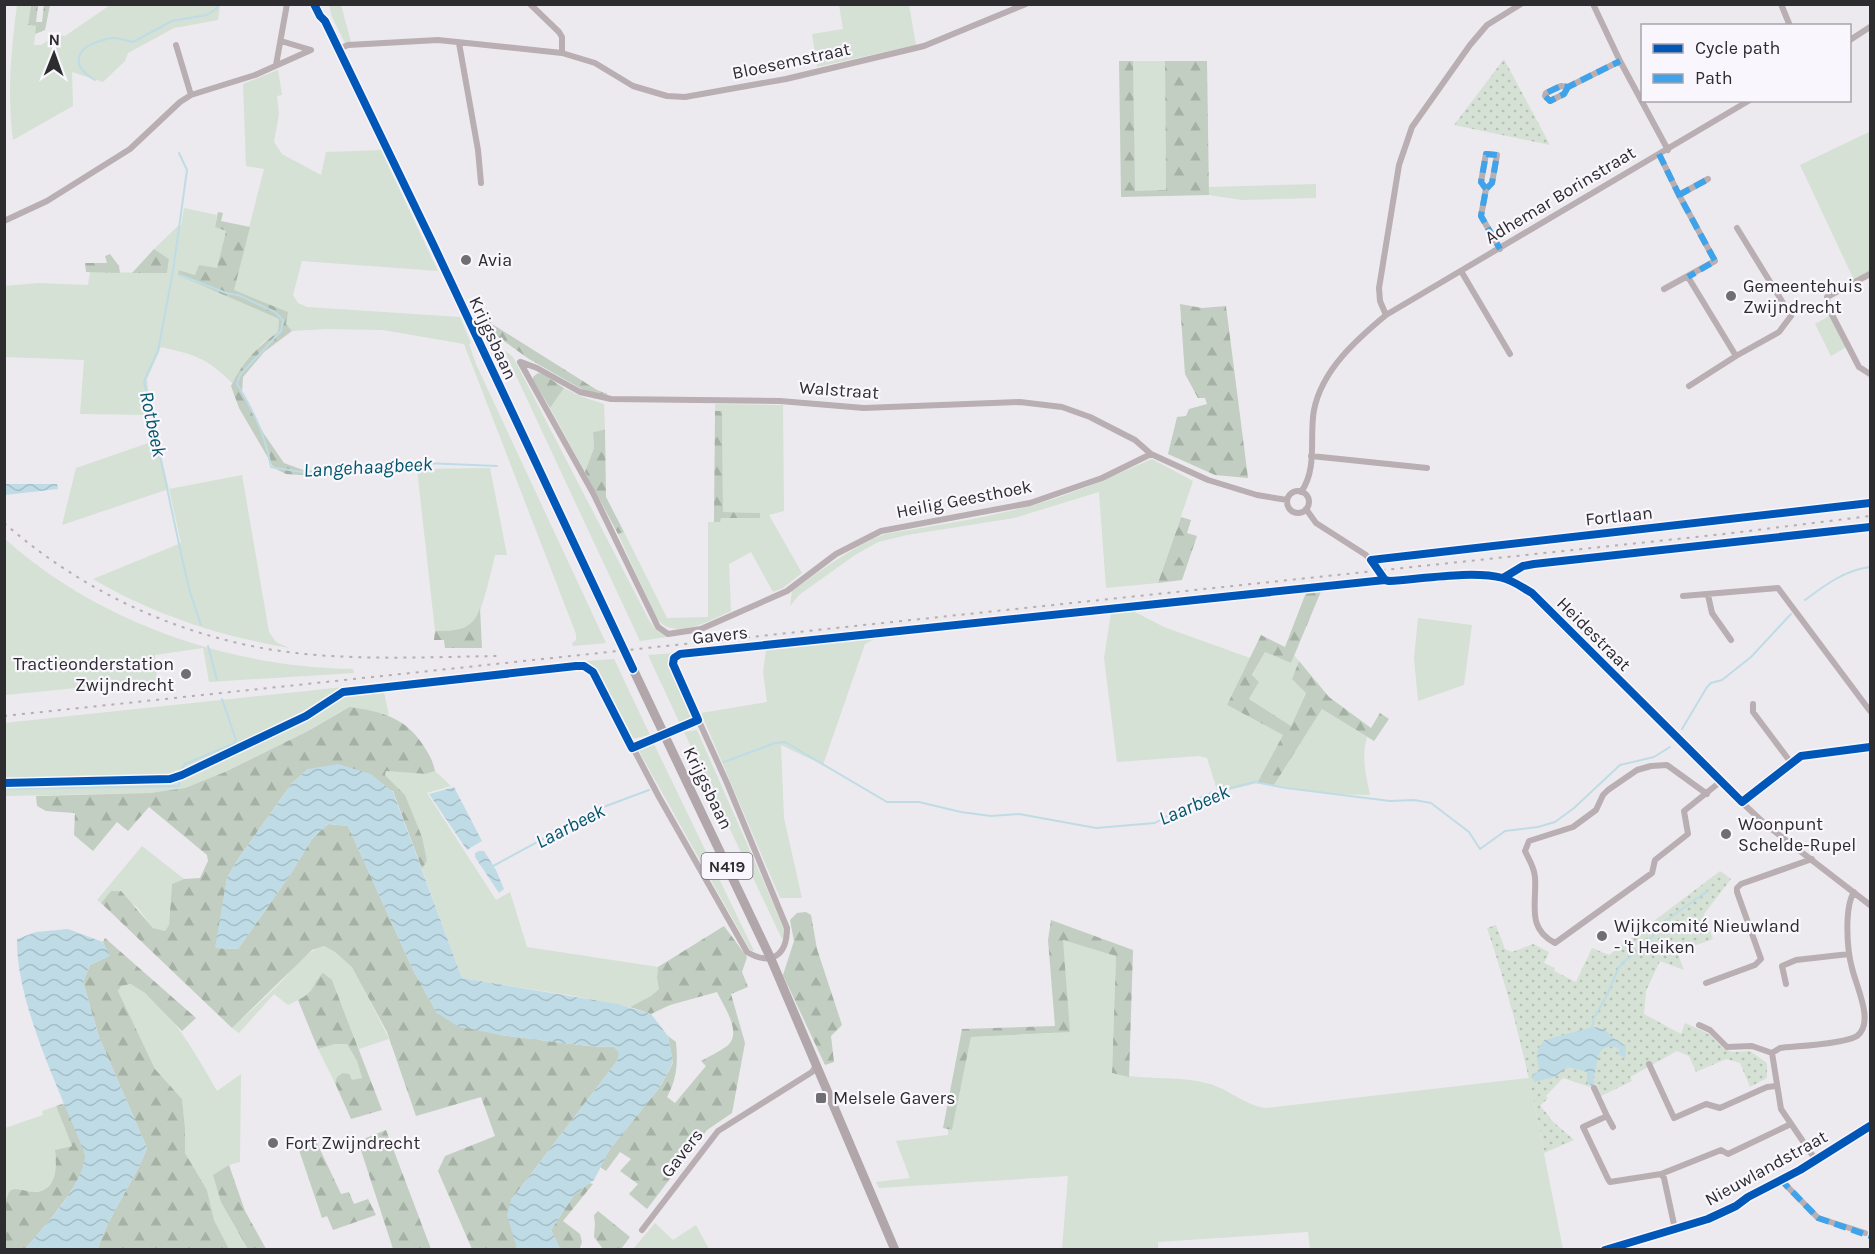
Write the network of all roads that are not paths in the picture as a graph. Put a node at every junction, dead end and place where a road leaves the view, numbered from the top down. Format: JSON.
{"nodes":[{"id":1,"x":287,"y":4,"type":"edge"},
{"id":2,"x":314,"y":4,"type":"edge"},
{"id":3,"x":322,"y":4,"type":"edge"},
{"id":4,"x":530,"y":4,"type":"edge"},
{"id":5,"x":1026,"y":4,"type":"edge"},
{"id":6,"x":1521,"y":4,"type":"edge"},
{"id":7,"x":1593,"y":4,"type":"edge"},
{"id":8,"x":1781,"y":4,"type":"edge"},
{"id":9,"x":325,"y":21,"type":"junction"},
{"id":10,"x":1789,"y":24,"type":"edge"},
{"id":11,"x":1870,"y":27,"type":"edge"},
{"id":12,"x":1851,"y":39,"type":"edge"},
{"id":13,"x":281,"y":41,"type":"junction"},
{"id":14,"x":459,"y":43,"type":"junction"},
{"id":15,"x":176,"y":45,"type":"dead end"},
{"id":16,"x":339,"y":49,"type":"junction"},
{"id":17,"x":562,"y":53,"type":"junction"},
{"id":18,"x":1620,"y":61,"type":"junction"},
{"id":19,"x":276,"y":65,"type":"junction"},
{"id":20,"x":1568,"y":87,"type":"dead end"},
{"id":21,"x":191,"y":96,"type":"junction"},
{"id":22,"x":1641,"y":100,"type":"edge"},
{"id":23,"x":1642,"y":102,"type":"edge"},
{"id":24,"x":1747,"y":102,"type":"edge"},
{"id":25,"x":1668,"y":150,"type":"junction"},
{"id":26,"x":1659,"y":154,"type":"junction"},
{"id":27,"x":1708,"y":179,"type":"dead end"},
{"id":28,"x":481,"y":183,"type":"dead end"},
{"id":29,"x":1485,"y":189,"type":"junction"},
{"id":30,"x":1678,"y":195,"type":"junction"},
{"id":31,"x":4,"y":220,"type":"edge"},
{"id":32,"x":1737,"y":228,"type":"dead end"},
{"id":33,"x":1500,"y":249,"type":"junction"},
{"id":34,"x":1461,"y":271,"type":"junction"},
{"id":35,"x":1870,"y":274,"type":"edge"},
{"id":36,"x":1688,"y":277,"type":"junction"},
{"id":37,"x":1664,"y":288,"type":"dead end"},
{"id":38,"x":1386,"y":315,"type":"junction"},
{"id":39,"x":1510,"y":354,"type":"dead end"},
{"id":40,"x":1736,"y":356,"type":"junction"},
{"id":41,"x":1870,"y":374,"type":"edge"},
{"id":42,"x":1689,"y":386,"type":"dead end"},
{"id":43,"x":1151,"y":453,"type":"junction"},
{"id":44,"x":1311,"y":456,"type":"junction"},
{"id":45,"x":1427,"y":468,"type":"dead end"},
{"id":46,"x":1301,"y":492,"type":"junction"},
{"id":47,"x":1287,"y":500,"type":"junction"},
{"id":48,"x":1870,"y":503,"type":"edge"},
{"id":49,"x":1306,"y":509,"type":"junction"},
{"id":50,"x":1371,"y":560,"type":"junction"},
{"id":51,"x":1708,"y":595,"type":"junction"},
{"id":52,"x":1683,"y":596,"type":"dead end"},
{"id":53,"x":658,"y":627,"type":"joint"},
{"id":54,"x":1731,"y":640,"type":"dead end"},
{"id":55,"x":766,"y":645,"type":"dead end"},
{"id":56,"x":574,"y":666,"type":"dead end"},
{"id":57,"x":1753,"y":705,"type":"dead end"},
{"id":58,"x":1870,"y":711,"type":"edge"},
{"id":59,"x":1870,"y":747,"type":"edge"},
{"id":60,"x":1792,"y":764,"type":"junction"},
{"id":61,"x":1720,"y":782,"type":"junction"},
{"id":62,"x":1707,"y":794,"type":"junction"},
{"id":63,"x":1742,"y":802,"type":"junction"},
{"id":64,"x":1812,"y":859,"type":"junction"},
{"id":65,"x":1854,"y":892,"type":"junction"},
{"id":66,"x":1870,"y":905,"type":"edge"},
{"id":67,"x":1849,"y":954,"type":"junction"},
{"id":68,"x":771,"y":959,"type":"junction"},
{"id":69,"x":1706,"y":983,"type":"dead end"},
{"id":70,"x":1786,"y":984,"type":"dead end"},
{"id":71,"x":1699,"y":1025,"type":"dead end"},
{"id":72,"x":1772,"y":1053,"type":"junction"},
{"id":73,"x":1649,"y":1065,"type":"dead end"},
{"id":74,"x":816,"y":1066,"type":"junction"},
{"id":75,"x":1776,"y":1086,"type":"junction"},
{"id":76,"x":1594,"y":1088,"type":"dead end"},
{"id":77,"x":1607,"y":1116,"type":"junction"},
{"id":78,"x":1791,"y":1124,"type":"junction"},
{"id":79,"x":1870,"y":1126,"type":"edge"},
{"id":80,"x":1613,"y":1127,"type":"dead end"},
{"id":81,"x":1815,"y":1160,"type":"junction"},
{"id":82,"x":1661,"y":1174,"type":"junction"},
{"id":83,"x":1780,"y":1179,"type":"junction"},
{"id":84,"x":1675,"y":1229,"type":"junction"},
{"id":85,"x":642,"y":1230,"type":"dead end"},
{"id":86,"x":1865,"y":1233,"type":"dead end"},
{"id":87,"x":895,"y":1250,"type":"edge"},
{"id":88,"x":1605,"y":1250,"type":"edge"}],
"edges":[{"from":1,"to":13,"type":"street"},
{"from":2,"to":9,"type":"main road","name":"Krijgsbaan","number":"N419"},
{"from":3,"to":9,"type":"main road","name":"Krijgsbaan","number":"N419"},
{"from":4,"to":17,"type":"street"},
{"from":5,"to":17,"type":"street","name":"Bloesemstraat"},
{"from":6,"to":38,"type":"street"},
{"from":7,"to":18,"type":"street"},
{"from":8,"to":10,"type":"street"},
{"from":9,"to":16,"type":"main road","name":"Krijgsbaan","number":"N419"},
{"from":11,"to":12,"type":"street"},
{"from":13,"to":19,"type":"street"},
{"from":13,"to":19,"type":"street"},
{"from":14,"to":16,"type":"street","name":"Bloesemstraat"},
{"from":14,"to":17,"type":"street","name":"Bloesemstraat"},
{"from":14,"to":28,"type":"street"},
{"from":15,"to":21,"type":"street"},
{"from":16,"to":68,"type":"main road","name":"Krijgsbaan","number":"N419","bridge":true},
{"from":18,"to":20,"type":"street"},
{"from":18,"to":22,"type":"street"},
{"from":19,"to":21,"type":"street"},
{"from":21,"to":31,"type":"street"},
{"from":23,"to":25,"type":"street"},
{"from":24,"to":25,"type":"street","name":"Adhemar Borinstraat"},
{"from":25,"to":26,"type":"street","name":"Adhemar Borinstraat"},
{"from":26,"to":30,"type":"street"},
{"from":26,"to":33,"type":"street","name":"Adhemar Borinstraat"},
{"from":27,"to":30,"type":"street"},
{"from":29,"to":29,"type":"street"},
{"from":29,"to":33,"type":"street"},
{"from":30,"to":36,"type":"street"},
{"from":32,"to":40,"type":"street"},
{"from":33,"to":34,"type":"street","name":"Adhemar Borinstraat"},
{"from":34,"to":38,"type":"street","name":"Adhemar Borinstraat"},
{"from":34,"to":39,"type":"street"},
{"from":35,"to":41,"type":"street"},
{"from":36,"to":37,"type":"street"},
{"from":36,"to":40,"type":"street"},
{"from":38,"to":44,"type":"street"},
{"from":40,"to":42,"type":"street"},
{"from":43,"to":47,"type":"street"},
{"from":43,"to":53,"type":"street","name":"Heilig Geesthoek"},
{"from":43,"to":53,"type":"street","name":"Walstraat"},
{"from":44,"to":45,"type":"street"},
{"from":44,"to":46,"type":"street"},
{"from":46,"to":47,"type":"street"},
{"from":46,"to":49,"type":"street"},
{"from":47,"to":49,"type":"street"},
{"from":48,"to":50,"type":"street","name":"Fortlaan"},
{"from":49,"to":50,"type":"street"},
{"from":50,"to":61,"type":"street","name":"Heidestraat"},
{"from":51,"to":52,"type":"street"},
{"from":51,"to":54,"type":"street"},
{"from":51,"to":58,"type":"street"},
{"from":55,"to":68,"type":"street","name":"Gavers"},
{"from":56,"to":68,"type":"street"},
{"from":57,"to":60,"type":"street"},
{"from":59,"to":60,"type":"street"},
{"from":60,"to":63,"type":"street"},
{"from":61,"to":62,"type":"street"},
{"from":61,"to":63,"type":"street","name":"Heidestraat"},
{"from":62,"to":62,"type":"street"},
{"from":63,"to":64,"type":"street","name":"Heidestraat"},
{"from":64,"to":65,"type":"street","name":"Heidestraat"},
{"from":64,"to":69,"type":"street"},
{"from":65,"to":66,"type":"street","name":"Heidestraat"},
{"from":65,"to":67,"type":"street"},
{"from":67,"to":70,"type":"street"},
{"from":67,"to":72,"type":"street"},
{"from":68,"to":74,"type":"main road","name":"Krijgsbaan","number":"N419"},
{"from":71,"to":72,"type":"street"},
{"from":72,"to":75,"type":"street"},
{"from":73,"to":75,"type":"street"},
{"from":74,"to":85,"type":"street","name":"Gavers"},
{"from":74,"to":87,"type":"main road","name":"Krijgsbaan","number":"N419"},
{"from":75,"to":78,"type":"street"},
{"from":76,"to":77,"type":"street"},
{"from":77,"to":80,"type":"street"},
{"from":77,"to":82,"type":"street"},
{"from":78,"to":81,"type":"street"},
{"from":78,"to":82,"type":"street"},
{"from":79,"to":81,"type":"street","name":"Nieuwlandstraat"},
{"from":81,"to":83,"type":"street","name":"Nieuwlandstraat"},
{"from":82,"to":84,"type":"street"},
{"from":83,"to":84,"type":"street","name":"Nieuwlandstraat"},
{"from":83,"to":86,"type":"street"},
{"from":84,"to":88,"type":"street","name":"Nieuwlandstraat"}]}
